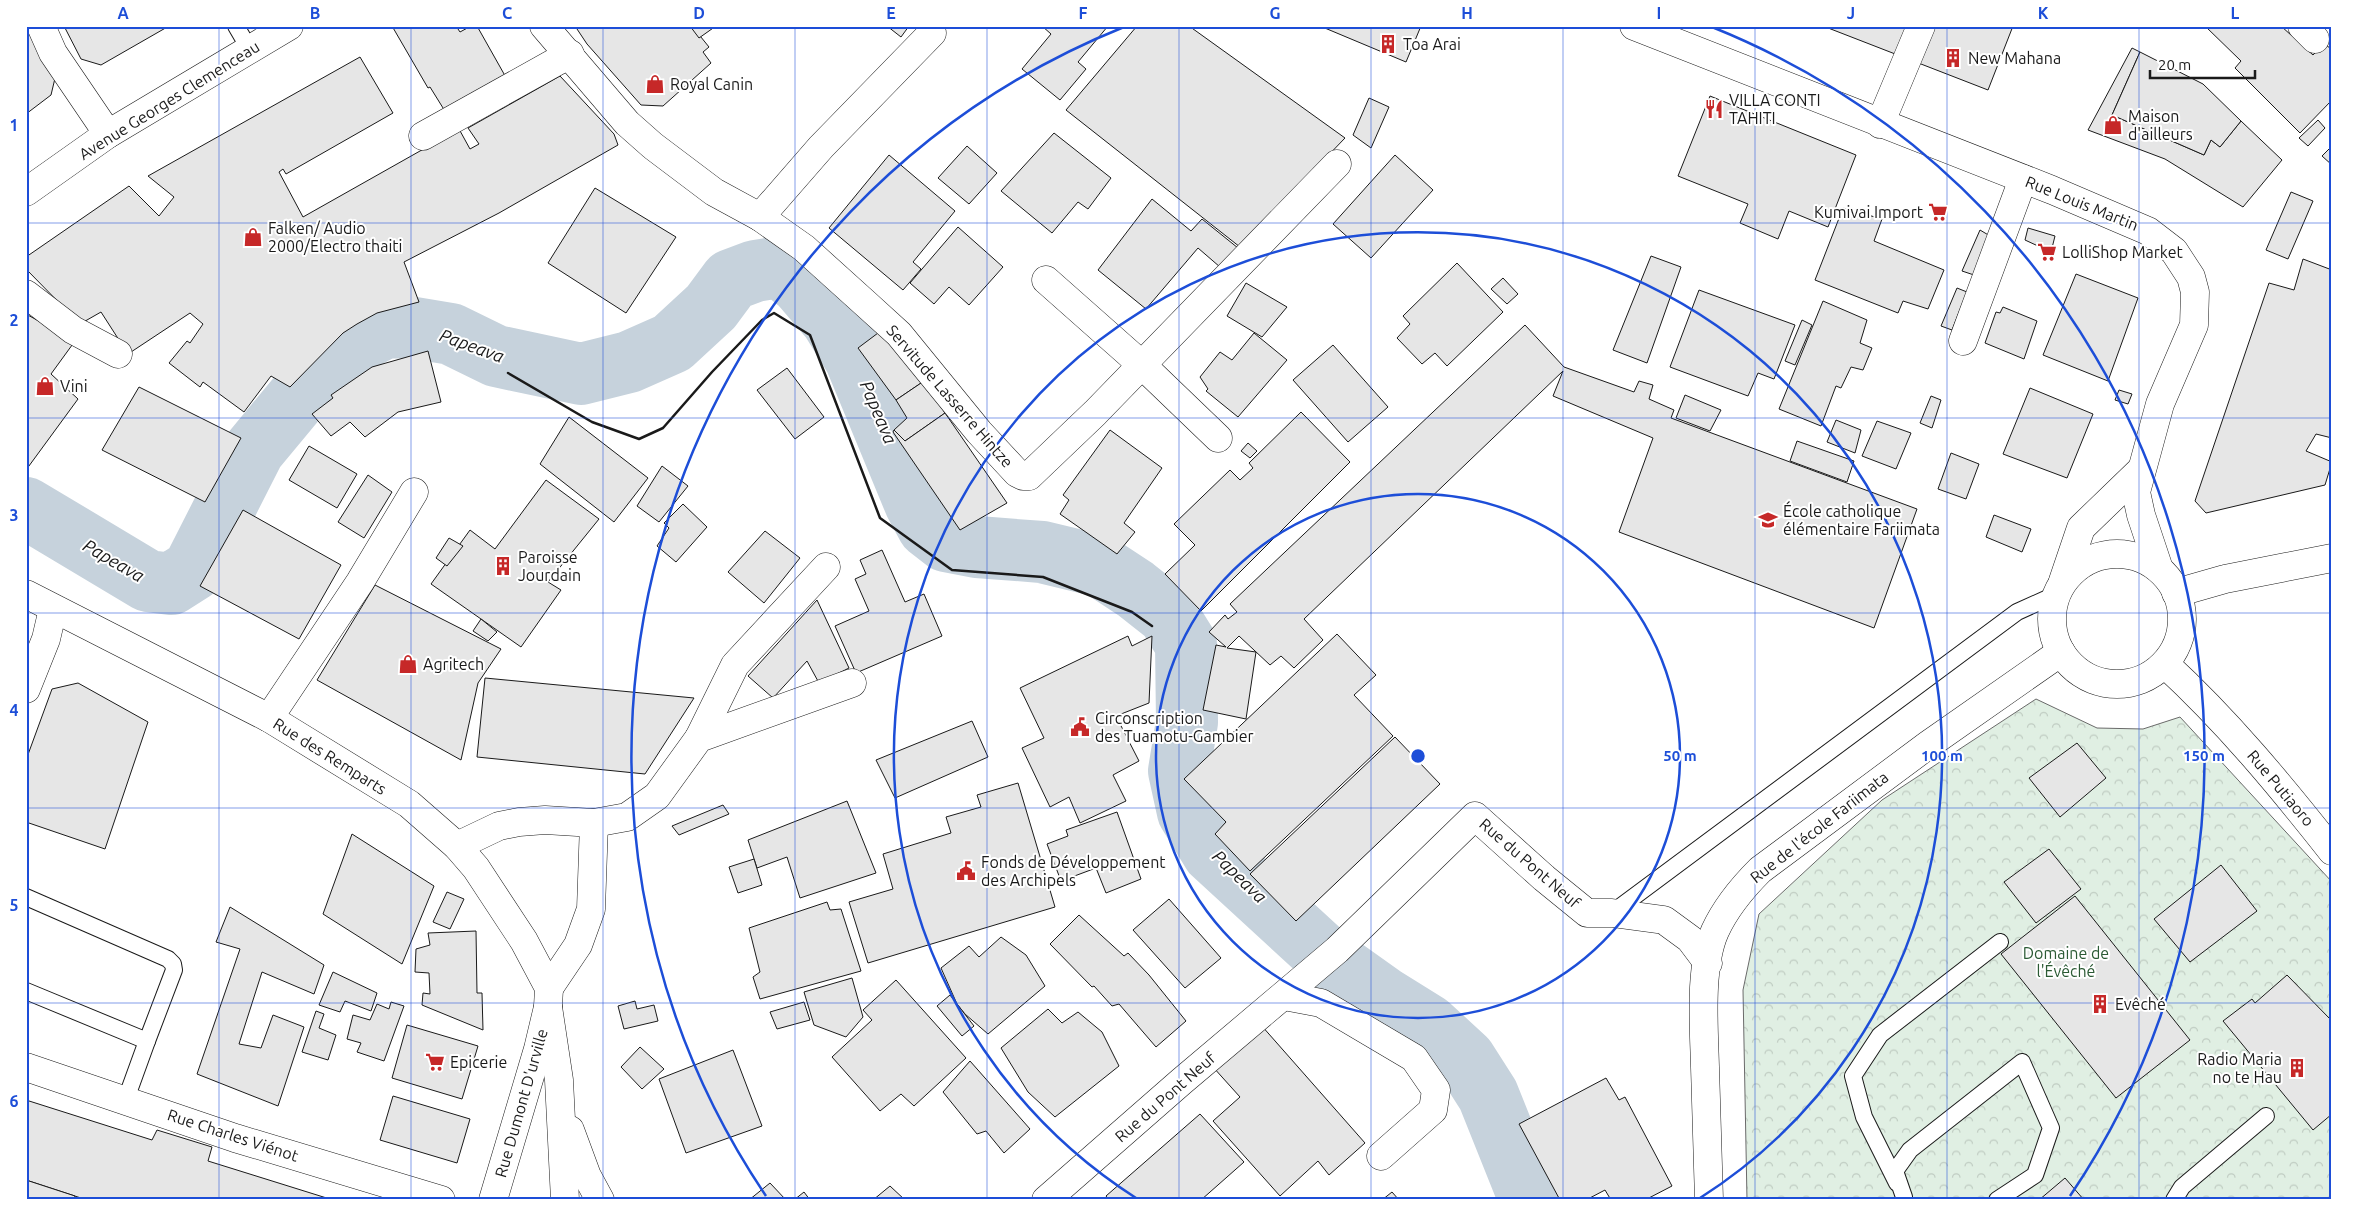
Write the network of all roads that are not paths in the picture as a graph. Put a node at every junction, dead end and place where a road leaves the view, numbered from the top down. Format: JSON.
{"nodes":[{"id":1,"x":41,"y":26,"type":"edge"},
{"id":2,"x":236,"y":26,"type":"edge"},
{"id":3,"x":289,"y":26,"type":"edge"},
{"id":4,"x":544,"y":26,"type":"edge"},
{"id":5,"x":1634,"y":26,"type":"edge"},
{"id":6,"x":1921,"y":26,"type":"edge"},
{"id":7,"x":932,"y":33,"type":"dead end"},
{"id":8,"x":250,"y":50,"type":"junction"},
{"id":9,"x":570,"y":54,"type":"junction"},
{"id":10,"x":1880,"y":124,"type":"junction"},
{"id":11,"x":108,"y":134,"type":"junction"},
{"id":12,"x":422,"y":136,"type":"dead end"},
{"id":13,"x":1337,"y":164,"type":"dead end"},
{"id":14,"x":2023,"y":179,"type":"junction"},
{"id":15,"x":26,"y":192,"type":"edge"},
{"id":16,"x":760,"y":217,"type":"junction"},
{"id":17,"x":1046,"y":280,"type":"dead end"},
{"id":18,"x":26,"y":294,"type":"edge"},
{"id":19,"x":1963,"y":341,"type":"dead end"},
{"id":20,"x":118,"y":354,"type":"dead end"},
{"id":21,"x":1142,"y":365,"type":"junction"},
{"id":22,"x":1218,"y":438,"type":"dead end"},
{"id":23,"x":2140,"y":471,"type":"junction"},
{"id":24,"x":414,"y":492,"type":"dead end"},
{"id":25,"x":2332,"y":558,"type":"edge"},
{"id":26,"x":826,"y":567,"type":"dead end"},
{"id":27,"x":2159,"y":569,"type":"junction"},
{"id":28,"x":2059,"y":589,"type":"junction"},
{"id":29,"x":2176,"y":593,"type":"junction"},
{"id":30,"x":26,"y":594,"type":"edge"},
{"id":31,"x":53,"y":609,"type":"junction"},
{"id":32,"x":2061,"y":652,"type":"junction"},
{"id":33,"x":2165,"y":664,"type":"junction"},
{"id":34,"x":852,"y":683,"type":"dead end"},
{"id":35,"x":26,"y":689,"type":"edge"},
{"id":36,"x":269,"y":718,"type":"junction"},
{"id":37,"x":699,"y":738,"type":"junction"},
{"id":38,"x":594,"y":823,"type":"junction"},
{"id":39,"x":457,"y":846,"type":"junction"},
{"id":40,"x":2332,"y":851,"type":"edge"},
{"id":41,"x":26,"y":896,"type":"edge"},
{"id":42,"x":1612,"y":913,"type":"junction"},
{"id":43,"x":2000,"y":942,"type":"dead end"},
{"id":44,"x":1708,"y":962,"type":"junction"},
{"id":45,"x":26,"y":991,"type":"edge"},
{"id":46,"x":1284,"y":996,"type":"junction"},
{"id":47,"x":549,"y":997,"type":"junction"},
{"id":48,"x":147,"y":1041,"type":"junction"},
{"id":49,"x":26,"y":1067,"type":"edge"},
{"id":50,"x":559,"y":1080,"type":"junction"},
{"id":51,"x":126,"y":1099,"type":"junction"},
{"id":52,"x":2266,"y":1116,"type":"dead end"},
{"id":53,"x":1380,"y":1156,"type":"dead end"},
{"id":54,"x":1906,"y":1198,"type":"edge"},
{"id":55,"x":441,"y":1200,"type":"edge"},
{"id":56,"x":493,"y":1200,"type":"edge"},
{"id":57,"x":565,"y":1200,"type":"edge"},
{"id":58,"x":600,"y":1200,"type":"edge"},
{"id":59,"x":1046,"y":1200,"type":"edge"},
{"id":60,"x":1709,"y":1200,"type":"edge"},
{"id":61,"x":1997,"y":1200,"type":"edge"},
{"id":62,"x":2174,"y":1200,"type":"edge"}],
"edges":[{"from":1,"to":11,"type":"street"},
{"from":2,"to":8,"type":"lane"},
{"from":3,"to":8,"type":"street","name":"Avenue Georges Clemenceau"},
{"from":4,"to":9,"type":"street","name":"Servitude Lasserre Hintze"},
{"from":5,"to":10,"type":"street","name":"Rue Louis Martin"},
{"from":6,"to":10,"type":"street"},
{"from":7,"to":16,"type":"street"},
{"from":8,"to":11,"type":"street","name":"Avenue Georges Clemenceau"},
{"from":9,"to":12,"type":"street"},
{"from":9,"to":16,"type":"street","name":"Servitude Lasserre Hintze"},
{"from":10,"to":14,"type":"street","name":"Rue Louis Martin"},
{"from":11,"to":15,"type":"street","name":"Avenue Georges Clemenceau"},
{"from":13,"to":21,"type":"street","name":"Servitude Lasserre Hintze"},
{"from":14,"to":19,"type":"street"},
{"from":14,"to":23,"type":"street","name":"Rue Louis Martin"},
{"from":16,"to":21,"type":"street","name":"Servitude Lasserre Hintze"},
{"from":17,"to":21,"type":"street"},
{"from":18,"to":20,"type":"street"},
{"from":21,"to":22,"type":"street"},
{"from":23,"to":27,"type":"street"},
{"from":23,"to":28,"type":"street","name":"Rue Louis Martin"},
{"from":24,"to":36,"type":"street"},
{"from":25,"to":29,"type":"street"},
{"from":26,"to":37,"type":"street"},
{"from":27,"to":28,"type":"street"},
{"from":27,"to":29,"type":"street"},
{"from":28,"to":32,"type":"street"},
{"from":28,"to":42,"type":"lane"},
{"from":29,"to":33,"type":"street"},
{"from":30,"to":31,"type":"street","name":"Rue des Remparts"},
{"from":31,"to":35,"type":"street"},
{"from":31,"to":36,"type":"street","name":"Rue des Remparts"},
{"from":32,"to":33,"type":"street"},
{"from":32,"to":44,"type":"street","name":"Rue de l'école Fariimata"},
{"from":33,"to":40,"type":"street","name":"Rue Putiaoro"},
{"from":34,"to":37,"type":"street"},
{"from":36,"to":39,"type":"street","name":"Rue des Remparts"},
{"from":37,"to":38,"type":"street"},
{"from":38,"to":39,"type":"street"},
{"from":38,"to":47,"type":"street","name":"Rue Dumont D'urville"},
{"from":39,"to":47,"type":"street","name":"Rue des Remparts"},
{"from":41,"to":48,"type":"lane"},
{"from":42,"to":44,"type":"street","name":"Rue du Pont Neuf"},
{"from":42,"to":46,"type":"street","name":"Rue du Pont Neuf"},
{"from":43,"to":54,"type":"lane"},
{"from":44,"to":60,"type":"street","name":"Rue de l'école Fariimata"},
{"from":45,"to":48,"type":"lane"},
{"from":46,"to":53,"type":"street"},
{"from":46,"to":59,"type":"street","name":"Rue du Pont Neuf"},
{"from":47,"to":50,"type":"street","name":"Rue des Remparts"},
{"from":47,"to":56,"type":"street","name":"Rue Dumont D'urville"},
{"from":48,"to":51,"type":"lane"},
{"from":49,"to":51,"type":"street","name":"Rue Charles Viénot"},
{"from":50,"to":57,"type":"street"},
{"from":50,"to":58,"type":"street"},
{"from":51,"to":55,"type":"street","name":"Rue Charles Viénot"},
{"from":52,"to":62,"type":"lane"},
{"from":54,"to":61,"type":"lane"}]}
